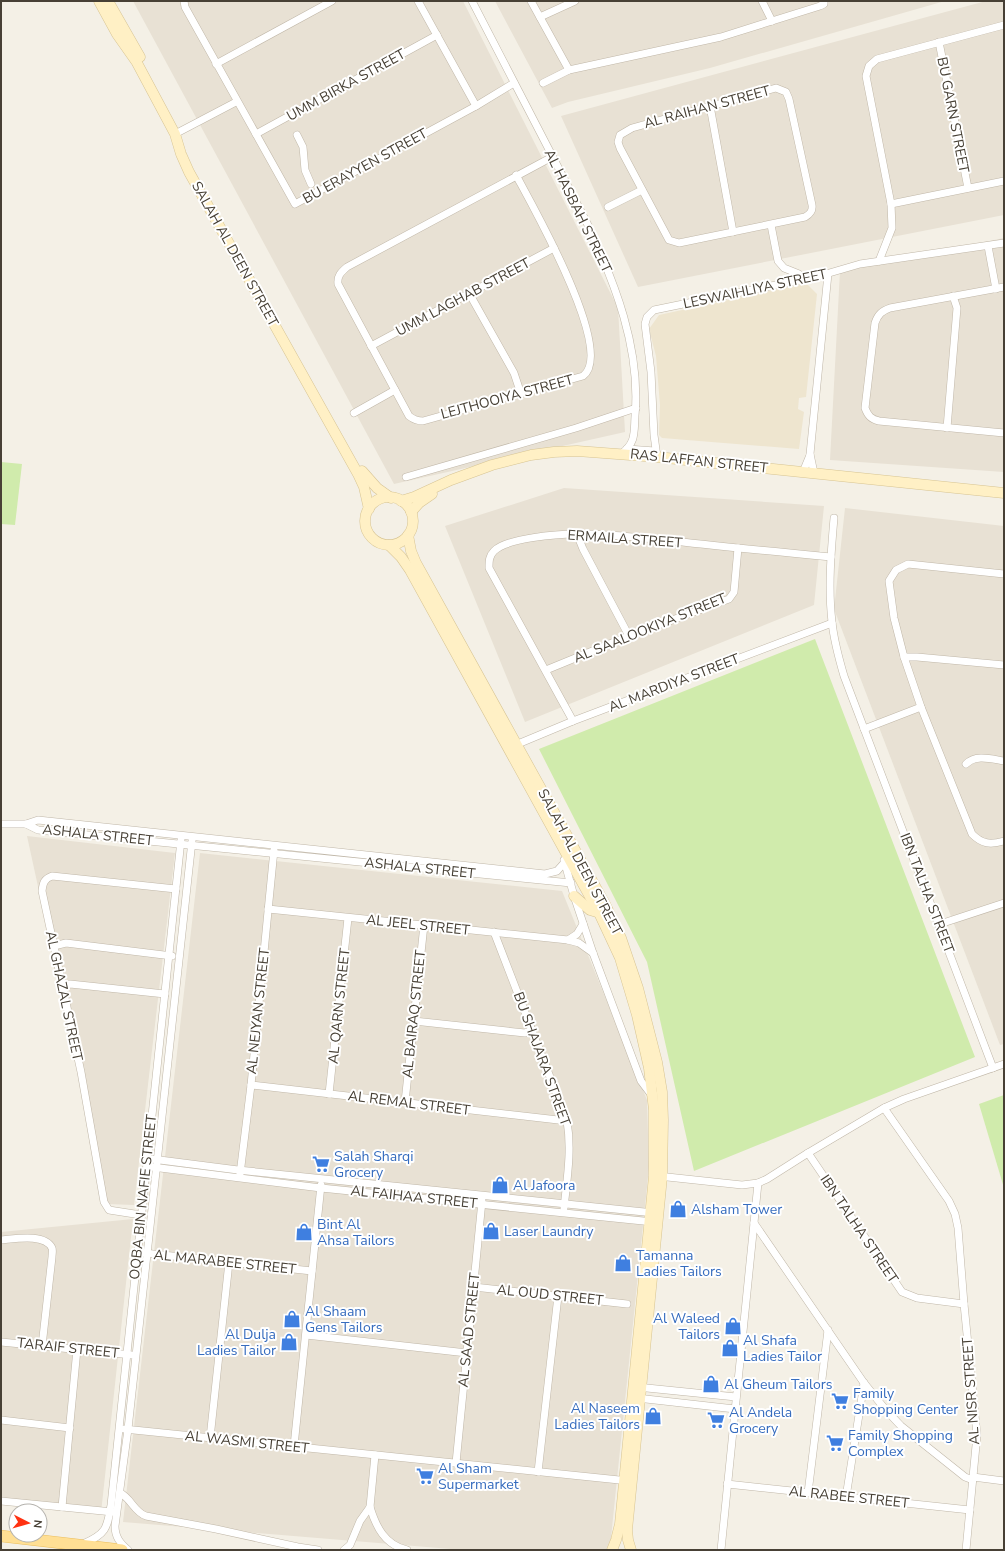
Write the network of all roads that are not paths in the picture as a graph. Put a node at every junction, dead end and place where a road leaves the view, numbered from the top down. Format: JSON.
{"nodes":[{"id":1,"x":99,"y":1,"type":"edge"},
{"id":2,"x":108,"y":1,"type":"edge"},
{"id":3,"x":184,"y":1,"type":"edge"},
{"id":4,"x":332,"y":1,"type":"edge"},
{"id":5,"x":418,"y":1,"type":"edge"},
{"id":6,"x":472,"y":1,"type":"edge"},
{"id":7,"x":531,"y":1,"type":"edge"},
{"id":8,"x":574,"y":1,"type":"edge"},
{"id":9,"x":762,"y":1,"type":"edge"},
{"id":10,"x":824,"y":1,"type":"edge"},
{"id":11,"x":540,"y":17,"type":"junction"},
{"id":12,"x":772,"y":21,"type":"junction"},
{"id":13,"x":1004,"y":25,"type":"edge"},
{"id":14,"x":437,"y":35,"type":"junction"},
{"id":15,"x":939,"y":42,"type":"junction"},
{"id":16,"x":216,"y":64,"type":"junction"},
{"id":17,"x":569,"y":70,"type":"junction"},
{"id":18,"x":514,"y":83,"type":"junction"},
{"id":19,"x":543,"y":83,"type":"dead end"},
{"id":20,"x":236,"y":102,"type":"junction"},
{"id":21,"x":476,"y":106,"type":"junction"},
{"id":22,"x":710,"y":106,"type":"junction"},
{"id":23,"x":177,"y":133,"type":"junction"},
{"id":24,"x":256,"y":134,"type":"junction"},
{"id":25,"x":297,"y":135,"type":"dead end"},
{"id":26,"x":552,"y":157,"type":"junction"},
{"id":27,"x":516,"y":175,"type":"junction"},
{"id":28,"x":1004,"y":181,"type":"edge"},
{"id":29,"x":313,"y":188,"type":"junction"},
{"id":30,"x":968,"y":188,"type":"junction"},
{"id":31,"x":642,"y":190,"type":"junction"},
{"id":32,"x":891,"y":204,"type":"junction"},
{"id":33,"x":608,"y":207,"type":"dead end"},
{"id":34,"x":771,"y":225,"type":"junction"},
{"id":35,"x":733,"y":232,"type":"junction"},
{"id":36,"x":1004,"y":243,"type":"edge"},
{"id":37,"x":988,"y":246,"type":"junction"},
{"id":38,"x":554,"y":248,"type":"junction"},
{"id":39,"x":879,"y":261,"type":"junction"},
{"id":40,"x":828,"y":274,"type":"junction"},
{"id":41,"x":800,"y":280,"type":"junction"},
{"id":42,"x":1004,"y":287,"type":"edge"},
{"id":43,"x":996,"y":289,"type":"junction"},
{"id":44,"x":469,"y":293,"type":"junction"},
{"id":45,"x":953,"y":296,"type":"junction"},
{"id":46,"x":372,"y":346,"type":"junction"},
{"id":47,"x":396,"y":390,"type":"junction"},
{"id":48,"x":521,"y":394,"type":"junction"},
{"id":49,"x":636,"y":408,"type":"junction"},
{"id":50,"x":354,"y":413,"type":"dead end"},
{"id":51,"x":947,"y":428,"type":"junction"},
{"id":52,"x":1004,"y":433,"type":"edge"},
{"id":53,"x":624,"y":452,"type":"junction"},
{"id":54,"x":656,"y":454,"type":"junction"},
{"id":55,"x":810,"y":454,"type":"junction"},
{"id":56,"x":803,"y":472,"type":"junction"},
{"id":57,"x":814,"y":473,"type":"junction"},
{"id":58,"x":406,"y":477,"type":"dead end"},
{"id":59,"x":1004,"y":493,"type":"edge"},
{"id":60,"x":396,"y":499,"type":"junction"},
{"id":61,"x":1004,"y":499,"type":"edge"},
{"id":62,"x":369,"y":508,"type":"junction"},
{"id":63,"x":411,"y":512,"type":"junction"},
{"id":64,"x":834,"y":518,"type":"dead end"},
{"id":65,"x":577,"y":534,"type":"junction"},
{"id":66,"x":408,"y":535,"type":"junction"},
{"id":67,"x":389,"y":545,"type":"junction"},
{"id":68,"x":738,"y":548,"type":"junction"},
{"id":69,"x":830,"y":558,"type":"junction"},
{"id":70,"x":1004,"y":574,"type":"edge"},
{"id":71,"x":832,"y":623,"type":"junction"},
{"id":72,"x":629,"y":636,"type":"junction"},
{"id":73,"x":904,"y":657,"type":"junction"},
{"id":74,"x":1004,"y":665,"type":"edge"},
{"id":75,"x":546,"y":670,"type":"junction"},
{"id":76,"x":921,"y":707,"type":"junction"},
{"id":77,"x":573,"y":721,"type":"junction"},
{"id":78,"x":864,"y":729,"type":"junction"},
{"id":79,"x":513,"y":747,"type":"junction"},
{"id":80,"x":1004,"y":760,"type":"edge"},
{"id":81,"x":966,"y":764,"type":"dead end"},
{"id":82,"x":1,"y":824,"type":"edge"},
{"id":83,"x":26,"y":824,"type":"junction"},
{"id":84,"x":182,"y":835,"type":"junction"},
{"id":85,"x":192,"y":836,"type":"junction"},
{"id":86,"x":1004,"y":841,"type":"edge"},
{"id":87,"x":181,"y":844,"type":"junction"},
{"id":88,"x":191,"y":844,"type":"junction"},
{"id":89,"x":274,"y":845,"type":"junction"},
{"id":90,"x":562,"y":846,"type":"junction"},
{"id":91,"x":273,"y":854,"type":"junction"},
{"id":92,"x":565,"y":862,"type":"junction"},
{"id":93,"x":571,"y":883,"type":"junction"},
{"id":94,"x":176,"y":888,"type":"junction"},
{"id":95,"x":574,"y":896,"type":"junction"},
{"id":96,"x":1004,"y":903,"type":"edge"},
{"id":97,"x":268,"y":909,"type":"junction"},
{"id":98,"x":603,"y":910,"type":"junction"},
{"id":99,"x":348,"y":918,"type":"junction"},
{"id":100,"x":583,"y":924,"type":"junction"},
{"id":101,"x":940,"y":924,"type":"junction"},
{"id":102,"x":424,"y":925,"type":"junction"},
{"id":103,"x":494,"y":932,"type":"junction"},
{"id":104,"x":568,"y":940,"type":"junction"},
{"id":105,"x":54,"y":946,"type":"junction"},
{"id":106,"x":593,"y":953,"type":"junction"},
{"id":107,"x":169,"y":956,"type":"junction"},
{"id":108,"x":179,"y":956,"type":"junction"},
{"id":109,"x":62,"y":985,"type":"junction"},
{"id":110,"x":165,"y":994,"type":"junction"},
{"id":111,"x":414,"y":1021,"type":"junction"},
{"id":112,"x":532,"y":1030,"type":"junction"},
{"id":113,"x":1004,"y":1064,"type":"edge"},
{"id":114,"x":993,"y":1068,"type":"junction"},
{"id":115,"x":251,"y":1085,"type":"junction"},
{"id":116,"x":329,"y":1094,"type":"junction"},
{"id":117,"x":657,"y":1097,"type":"junction"},
{"id":118,"x":405,"y":1102,"type":"junction"},
{"id":119,"x":884,"y":1108,"type":"junction"},
{"id":120,"x":567,"y":1121,"type":"junction"},
{"id":121,"x":808,"y":1153,"type":"junction"},
{"id":122,"x":147,"y":1158,"type":"junction"},
{"id":123,"x":156,"y":1163,"type":"junction"},
{"id":124,"x":146,"y":1166,"type":"junction"},
{"id":125,"x":241,"y":1170,"type":"junction"},
{"id":126,"x":658,"y":1176,"type":"junction"},
{"id":127,"x":240,"y":1178,"type":"junction"},
{"id":128,"x":322,"y":1179,"type":"junction"},
{"id":129,"x":758,"y":1183,"type":"junction"},
{"id":130,"x":321,"y":1188,"type":"junction"},
{"id":131,"x":482,"y":1200,"type":"junction"},
{"id":132,"x":565,"y":1204,"type":"junction"},
{"id":133,"x":564,"y":1214,"type":"junction"},
{"id":134,"x":141,"y":1215,"type":"junction"},
{"id":135,"x":654,"y":1218,"type":"junction"},
{"id":136,"x":754,"y":1223,"type":"junction"},
{"id":137,"x":1,"y":1240,"type":"edge"},
{"id":138,"x":137,"y":1252,"type":"junction"},
{"id":139,"x":147,"y":1253,"type":"junction"},
{"id":140,"x":229,"y":1262,"type":"junction"},
{"id":141,"x":312,"y":1271,"type":"junction"},
{"id":142,"x":474,"y":1287,"type":"junction"},
{"id":143,"x":558,"y":1296,"type":"junction"},
{"id":144,"x":627,"y":1304,"type":"dead end"},
{"id":145,"x":964,"y":1304,"type":"junction"},
{"id":146,"x":828,"y":1330,"type":"junction"},
{"id":147,"x":306,"y":1336,"type":"junction"},
{"id":148,"x":1,"y":1342,"type":"edge"},
{"id":149,"x":42,"y":1346,"type":"junction"},
{"id":150,"x":77,"y":1349,"type":"junction"},
{"id":151,"x":467,"y":1353,"type":"junction"},
{"id":152,"x":127,"y":1354,"type":"junction"},
{"id":153,"x":136,"y":1355,"type":"junction"},
{"id":154,"x":864,"y":1383,"type":"junction"},
{"id":155,"x":638,"y":1392,"type":"junction"},
{"id":156,"x":736,"y":1397,"type":"junction"},
{"id":157,"x":735,"y":1409,"type":"junction"},
{"id":158,"x":1,"y":1420,"type":"edge"},
{"id":159,"x":70,"y":1428,"type":"junction"},
{"id":160,"x":119,"y":1428,"type":"junction"},
{"id":161,"x":128,"y":1429,"type":"junction"},
{"id":162,"x":210,"y":1438,"type":"junction"},
{"id":163,"x":294,"y":1446,"type":"junction"},
{"id":164,"x":375,"y":1455,"type":"junction"},
{"id":165,"x":116,"y":1461,"type":"junction"},
{"id":166,"x":124,"y":1462,"type":"junction"},
{"id":167,"x":456,"y":1463,"type":"junction"},
{"id":168,"x":538,"y":1472,"type":"junction"},
{"id":169,"x":973,"y":1478,"type":"junction"},
{"id":170,"x":628,"y":1481,"type":"junction"},
{"id":171,"x":1004,"y":1481,"type":"edge"},
{"id":172,"x":727,"y":1484,"type":"junction"},
{"id":173,"x":120,"y":1493,"type":"junction"},
{"id":174,"x":808,"y":1493,"type":"junction"},
{"id":175,"x":846,"y":1497,"type":"junction"},
{"id":176,"x":1,"y":1501,"type":"edge"},
{"id":177,"x":62,"y":1507,"type":"junction"},
{"id":178,"x":370,"y":1507,"type":"junction"},
{"id":179,"x":970,"y":1510,"type":"junction"},
{"id":180,"x":114,"y":1512,"type":"junction"},
{"id":181,"x":1,"y":1536,"type":"edge"},
{"id":182,"x":81,"y":1545,"type":"junction"},
{"id":183,"x":614,"y":1545,"type":"edge"},
{"id":184,"x":630,"y":1545,"type":"edge"},
{"id":185,"x":122,"y":1550,"type":"edge"},
{"id":186,"x":128,"y":1550,"type":"edge"},
{"id":187,"x":318,"y":1550,"type":"edge"},
{"id":188,"x":344,"y":1550,"type":"edge"},
{"id":189,"x":407,"y":1550,"type":"edge"},
{"id":190,"x":721,"y":1550,"type":"edge"},
{"id":191,"x":966,"y":1550,"type":"edge"}],
"edges":[{"from":1,"to":23,"type":"street","name":"SALAH AL DEEN STREET"},
{"from":2,"to":23,"type":"street","name":"SALAH AL DEEN STREET"},
{"from":3,"to":16,"type":"street","name":"BU ERAYYEN STREET"},
{"from":4,"to":16,"type":"street"},
{"from":5,"to":14,"type":"street"},
{"from":6,"to":18,"type":"street","name":"AL HASBAH STREET"},
{"from":7,"to":11,"type":"street"},
{"from":8,"to":11,"type":"street"},
{"from":9,"to":12,"type":"street"},
{"from":10,"to":12,"type":"street"},
{"from":11,"to":17,"type":"street"},
{"from":12,"to":17,"type":"street"},
{"from":13,"to":15,"type":"street"},
{"from":14,"to":21,"type":"street"},
{"from":14,"to":24,"type":"street","name":"UMM BIRKA STREET"},
{"from":15,"to":30,"type":"street","name":"BU GARN STREET"},
{"from":15,"to":32,"type":"street"},
{"from":16,"to":20,"type":"street","name":"BU ERAYYEN STREET"},
{"from":17,"to":19,"type":"street"},
{"from":18,"to":21,"type":"street","name":"BU ERAYYEN STREET"},
{"from":18,"to":26,"type":"street","name":"AL HASBAH STREET"},
{"from":20,"to":23,"type":"street"},
{"from":20,"to":24,"type":"street","name":"BU ERAYYEN STREET"},
{"from":21,"to":29,"type":"street","name":"BU ERAYYEN STREET"},
{"from":22,"to":31,"type":"street","name":"AL RAIHAN STREET"},
{"from":22,"to":34,"type":"street","name":"AL RAIHAN STREET"},
{"from":22,"to":35,"type":"street"},
{"from":23,"to":60,"type":"street","name":"SALAH AL DEEN STREET"},
{"from":23,"to":62,"type":"street","name":"SALAH AL DEEN STREET"},
{"from":24,"to":29,"type":"street","name":"BU ERAYYEN STREET"},
{"from":25,"to":29,"type":"street"},
{"from":26,"to":27,"type":"street","name":"LEJTHOOIYA STREET"},
{"from":26,"to":49,"type":"street","name":"AL HASBAH STREET"},
{"from":27,"to":38,"type":"street","name":"LEJTHOOIYA STREET"},
{"from":27,"to":46,"type":"street","name":"LEJTHOOIYA STREET"},
{"from":28,"to":30,"type":"street"},
{"from":30,"to":32,"type":"street"},
{"from":31,"to":33,"type":"street"},
{"from":31,"to":35,"type":"street","name":"AL RAIHAN STREET"},
{"from":32,"to":39,"type":"street"},
{"from":34,"to":35,"type":"street","name":"AL RAIHAN STREET"},
{"from":34,"to":41,"type":"street"},
{"from":36,"to":37,"type":"street","name":"LESWAIHLIYA STREET"},
{"from":37,"to":39,"type":"street","name":"LESWAIHLIYA STREET"},
{"from":37,"to":43,"type":"street"},
{"from":38,"to":44,"type":"street","name":"UMM LAGHAB STREET"},
{"from":38,"to":48,"type":"street","name":"LEJTHOOIYA STREET"},
{"from":39,"to":40,"type":"street","name":"LESWAIHLIYA STREET"},
{"from":40,"to":41,"type":"street","name":"LESWAIHLIYA STREET"},
{"from":40,"to":55,"type":"street"},
{"from":41,"to":54,"type":"street","name":"LESWAIHLIYA STREET"},
{"from":42,"to":43,"type":"street"},
{"from":43,"to":45,"type":"street"},
{"from":44,"to":46,"type":"street","name":"UMM LAGHAB STREET"},
{"from":44,"to":48,"type":"street"},
{"from":45,"to":51,"type":"street"},
{"from":45,"to":51,"type":"street"},
{"from":46,"to":47,"type":"street","name":"LEJTHOOIYA STREET"},
{"from":47,"to":48,"type":"street","name":"LEJTHOOIYA STREET"},
{"from":47,"to":50,"type":"street"},
{"from":49,"to":53,"type":"street","name":"AL HASBAH STREET"},
{"from":49,"to":58,"type":"street"},
{"from":51,"to":52,"type":"street"},
{"from":53,"to":54,"type":"street","name":"RAS LAFFAN STREET"},
{"from":53,"to":60,"type":"street","name":"RAS LAFFAN STREET"},
{"from":54,"to":56,"type":"street","name":"RAS LAFFAN STREET"},
{"from":55,"to":56,"type":"street"},
{"from":55,"to":57,"type":"street"},
{"from":56,"to":57,"type":"street","name":"RAS LAFFAN STREET"},
{"from":57,"to":59,"type":"street","name":"RAS LAFFAN STREET"},
{"from":60,"to":62,"type":"street"},
{"from":60,"to":63,"type":"street"},
{"from":61,"to":63,"type":"street","name":"RAS LAFFAN STREET"},
{"from":62,"to":67,"type":"street"},
{"from":63,"to":66,"type":"street"},
{"from":64,"to":69,"type":"street","name":"IBN TALHA STREET"},
{"from":65,"to":68,"type":"street","name":"ERMAILA STREET"},
{"from":65,"to":72,"type":"street"},
{"from":65,"to":75,"type":"street","name":"ERMAILA STREET"},
{"from":66,"to":67,"type":"street"},
{"from":66,"to":79,"type":"street","name":"SALAH AL DEEN STREET"},
{"from":67,"to":79,"type":"street","name":"SALAH AL DEEN STREET"},
{"from":68,"to":69,"type":"street","name":"ERMAILA STREET"},
{"from":68,"to":72,"type":"street","name":"AL SAALOOKIYA STREET"},
{"from":69,"to":71,"type":"street","name":"IBN TALHA STREET"},
{"from":70,"to":73,"type":"street"},
{"from":71,"to":77,"type":"street","name":"AL MARDIYA STREET"},
{"from":71,"to":78,"type":"street","name":"IBN TALHA STREET"},
{"from":72,"to":75,"type":"street","name":"AL SAALOOKIYA STREET"},
{"from":73,"to":74,"type":"street"},
{"from":73,"to":76,"type":"street"},
{"from":75,"to":77,"type":"street","name":"ERMAILA STREET"},
{"from":76,"to":78,"type":"street"},
{"from":76,"to":86,"type":"street"},
{"from":77,"to":79,"type":"street","name":"AL MARDIYA STREET"},
{"from":78,"to":101,"type":"street","name":"IBN TALHA STREET"},
{"from":79,"to":90,"type":"street","name":"SALAH AL DEEN STREET"},
{"from":79,"to":98,"type":"street","name":"SALAH AL DEEN STREET"},
{"from":80,"to":81,"type":"street"},
{"from":82,"to":83,"type":"street"},
{"from":83,"to":84,"type":"street","name":"ASHALA STREET"},
{"from":83,"to":87,"type":"street","name":"ASHALA STREET"},
{"from":84,"to":85,"type":"street","name":"ASHALA STREET"},
{"from":84,"to":87,"type":"street","name":"OQBA BIN NAFIE STREET"},
{"from":85,"to":88,"type":"street","name":"OQBA BIN NAFIE STREET"},
{"from":85,"to":89,"type":"street","name":"ASHALA STREET"},
{"from":87,"to":88,"type":"street","name":"ASHALA STREET"},
{"from":87,"to":94,"type":"street","name":"OQBA BIN NAFIE STREET"},
{"from":88,"to":91,"type":"street","name":"ASHALA STREET"},
{"from":88,"to":108,"type":"street","name":"OQBA BIN NAFIE STREET"},
{"from":89,"to":91,"type":"street","name":"AL NEJYAN STREET"},
{"from":89,"to":92,"type":"street","name":"ASHALA STREET"},
{"from":90,"to":92,"type":"street","name":"SALAH AL DEEN STREET"},
{"from":90,"to":98,"type":"street","name":"SALAH AL DEEN STREET"},
{"from":91,"to":93,"type":"street","name":"ASHALA STREET"},
{"from":91,"to":97,"type":"street","name":"AL NEJYAN STREET"},
{"from":92,"to":93,"type":"street","name":"SALAH AL DEEN STREET"},
{"from":93,"to":95,"type":"street","name":"SALAH AL DEEN STREET"},
{"from":94,"to":105,"type":"street","name":"AL GHAZAL STREET"},
{"from":94,"to":107,"type":"street","name":"OQBA BIN NAFIE STREET"},
{"from":95,"to":98,"type":"street"},
{"from":95,"to":100,"type":"street","name":"SALAH AL DEEN STREET"},
{"from":96,"to":101,"type":"street"},
{"from":97,"to":99,"type":"street","name":"AL JEEL STREET"},
{"from":97,"to":115,"type":"street","name":"AL NEJYAN STREET"},
{"from":98,"to":117,"type":"street","name":"SALAH AL DEEN STREET"},
{"from":99,"to":102,"type":"street","name":"AL JEEL STREET"},
{"from":99,"to":116,"type":"street","name":"AL QARN STREET"},
{"from":100,"to":104,"type":"street"},
{"from":100,"to":106,"type":"street","name":"SALAH AL DEEN STREET"},
{"from":101,"to":114,"type":"street","name":"IBN TALHA STREET"},
{"from":102,"to":103,"type":"street","name":"AL JEEL STREET"},
{"from":102,"to":111,"type":"street","name":"AL BAIRAQ STREET"},
{"from":103,"to":104,"type":"street","name":"AL JEEL STREET"},
{"from":103,"to":112,"type":"street","name":"BU SHAJARA STREET"},
{"from":104,"to":106,"type":"street","name":"AL JEEL STREET"},
{"from":105,"to":107,"type":"street"},
{"from":105,"to":109,"type":"street","name":"AL GHAZAL STREET"},
{"from":106,"to":117,"type":"street","name":"SALAH AL DEEN STREET"},
{"from":107,"to":108,"type":"street"},
{"from":107,"to":110,"type":"street","name":"OQBA BIN NAFIE STREET"},
{"from":108,"to":123,"type":"street","name":"OQBA BIN NAFIE STREET"},
{"from":109,"to":110,"type":"street"},
{"from":109,"to":134,"type":"street","name":"AL GHAZAL STREET"},
{"from":110,"to":122,"type":"street","name":"OQBA BIN NAFIE STREET"},
{"from":111,"to":112,"type":"street"},
{"from":111,"to":118,"type":"street","name":"AL BAIRAQ STREET"},
{"from":112,"to":120,"type":"street","name":"BU SHAJARA STREET"},
{"from":113,"to":114,"type":"street"},
{"from":114,"to":119,"type":"street"},
{"from":115,"to":116,"type":"street","name":"AL REMAL STREET"},
{"from":115,"to":125,"type":"street","name":"AL NEJYAN STREET"},
{"from":116,"to":118,"type":"street","name":"AL REMAL STREET"},
{"from":117,"to":126,"type":"street","name":"SALAH AL DEEN STREET"},
{"from":118,"to":120,"type":"street","name":"AL REMAL STREET"},
{"from":119,"to":121,"type":"street"},
{"from":119,"to":145,"type":"street","name":"AL NISR STREET"},
{"from":120,"to":132,"type":"street","name":"BU SHAJARA STREET"},
{"from":121,"to":129,"type":"street"},
{"from":121,"to":145,"type":"street","name":"IBN TALHA STREET"},
{"from":122,"to":123,"type":"street","name":"AL FAIHAA STREET"},
{"from":122,"to":124,"type":"street","name":"OQBA BIN NAFIE STREET"},
{"from":123,"to":124,"type":"street","name":"AL FAIHAA STREET"},
{"from":123,"to":125,"type":"street","name":"AL FAIHAA STREET"},
{"from":123,"to":127,"type":"street","name":"AL FAIHAA STREET"},
{"from":123,"to":139,"type":"street","name":"OQBA BIN NAFIE STREET"},
{"from":124,"to":134,"type":"street","name":"OQBA BIN NAFIE STREET"},
{"from":125,"to":127,"type":"street","name":"AL NEJYAN STREET"},
{"from":125,"to":128,"type":"street","name":"AL FAIHAA STREET"},
{"from":126,"to":129,"type":"street"},
{"from":126,"to":135,"type":"street","name":"SALAH AL DEEN STREET"},
{"from":127,"to":130,"type":"street","name":"AL FAIHAA STREET"},
{"from":128,"to":130,"type":"street"},
{"from":128,"to":131,"type":"street","name":"AL FAIHAA STREET"},
{"from":129,"to":136,"type":"street"},
{"from":130,"to":131,"type":"street","name":"AL FAIHAA STREET"},
{"from":130,"to":141,"type":"street"},
{"from":131,"to":132,"type":"street","name":"AL FAIHAA STREET"},
{"from":131,"to":133,"type":"street","name":"AL FAIHAA STREET"},
{"from":131,"to":142,"type":"street","name":"AL SAAD STREET"},
{"from":132,"to":133,"type":"street","name":"BU SHAJARA STREET"},
{"from":132,"to":135,"type":"street","name":"AL FAIHAA STREET"},
{"from":133,"to":135,"type":"street","name":"AL FAIHAA STREET"},
{"from":134,"to":138,"type":"street","name":"OQBA BIN NAFIE STREET"},
{"from":135,"to":155,"type":"street","name":"SALAH AL DEEN STREET"},
{"from":136,"to":146,"type":"street"},
{"from":136,"to":156,"type":"street"},
{"from":137,"to":149,"type":"street"},
{"from":138,"to":139,"type":"street","name":"AL MARABEE STREET"},
{"from":138,"to":152,"type":"street","name":"OQBA BIN NAFIE STREET"},
{"from":139,"to":140,"type":"street","name":"AL MARABEE STREET"},
{"from":139,"to":153,"type":"street","name":"OQBA BIN NAFIE STREET"},
{"from":140,"to":141,"type":"street","name":"AL MARABEE STREET"},
{"from":140,"to":162,"type":"street"},
{"from":141,"to":147,"type":"street"},
{"from":142,"to":143,"type":"street","name":"AL OUD STREET"},
{"from":142,"to":151,"type":"street","name":"AL SAAD STREET"},
{"from":143,"to":144,"type":"street","name":"AL OUD STREET"},
{"from":143,"to":168,"type":"street"},
{"from":145,"to":169,"type":"street","name":"AL NISR STREET"},
{"from":146,"to":154,"type":"street"},
{"from":146,"to":174,"type":"street"},
{"from":147,"to":151,"type":"street"},
{"from":147,"to":163,"type":"street"},
{"from":148,"to":149,"type":"street","name":"TARAIF STREET"},
{"from":149,"to":150,"type":"street","name":"TARAIF STREET"},
{"from":150,"to":152,"type":"street","name":"TARAIF STREET"},
{"from":150,"to":159,"type":"street"},
{"from":151,"to":167,"type":"street","name":"AL SAAD STREET"},
{"from":152,"to":153,"type":"street","name":"TARAIF STREET"},
{"from":152,"to":160,"type":"street","name":"OQBA BIN NAFIE STREET"},
{"from":153,"to":161,"type":"street","name":"OQBA BIN NAFIE STREET"},
{"from":154,"to":169,"type":"street"},
{"from":154,"to":175,"type":"street"},
{"from":155,"to":156,"type":"street"},
{"from":155,"to":157,"type":"street"},
{"from":155,"to":170,"type":"street","name":"SALAH AL DEEN STREET"},
{"from":156,"to":157,"type":"street"},
{"from":157,"to":172,"type":"street"},
{"from":158,"to":159,"type":"street"},
{"from":159,"to":177,"type":"street"},
{"from":160,"to":161,"type":"street","name":"AL WASMI STREET"},
{"from":160,"to":165,"type":"street","name":"OQBA BIN NAFIE STREET"},
{"from":161,"to":162,"type":"street","name":"AL WASMI STREET"},
{"from":161,"to":166,"type":"street","name":"OQBA BIN NAFIE STREET"},
{"from":162,"to":163,"type":"street","name":"AL WASMI STREET"},
{"from":163,"to":164,"type":"street","name":"AL WASMI STREET"},
{"from":164,"to":167,"type":"street","name":"AL WASMI STREET"},
{"from":164,"to":178,"type":"street"},
{"from":165,"to":166,"type":"street"},
{"from":165,"to":180,"type":"street","name":"OQBA BIN NAFIE STREET"},
{"from":166,"to":173,"type":"street","name":"OQBA BIN NAFIE STREET"},
{"from":167,"to":168,"type":"street","name":"AL WASMI STREET"},
{"from":168,"to":170,"type":"street","name":"AL WASMI STREET"},
{"from":169,"to":171,"type":"street"},
{"from":169,"to":179,"type":"street","name":"AL NISR STREET"},
{"from":170,"to":183,"type":"street","name":"SALAH AL DEEN STREET"},
{"from":170,"to":184,"type":"street","name":"SALAH AL DEEN STREET"},
{"from":172,"to":174,"type":"street","name":"AL RABEE STREET"},
{"from":172,"to":190,"type":"street"},
{"from":173,"to":180,"type":"street","name":"OQBA BIN NAFIE STREET"},
{"from":173,"to":187,"type":"street"},
{"from":174,"to":175,"type":"street","name":"AL RABEE STREET"},
{"from":175,"to":179,"type":"street","name":"AL RABEE STREET"},
{"from":176,"to":177,"type":"street"},
{"from":177,"to":180,"type":"street"},
{"from":178,"to":188,"type":"street"},
{"from":178,"to":189,"type":"street"},
{"from":179,"to":191,"type":"street","name":"AL NISR STREET"},
{"from":180,"to":182,"type":"street","name":"OQBA BIN NAFIE STREET"},
{"from":180,"to":186,"type":"street","name":"OQBA BIN NAFIE STREET"},
{"from":181,"to":182,"type":"main road"},
{"from":182,"to":185,"type":"main road"},
{"from":183,"to":184,"type":"street"}]}
